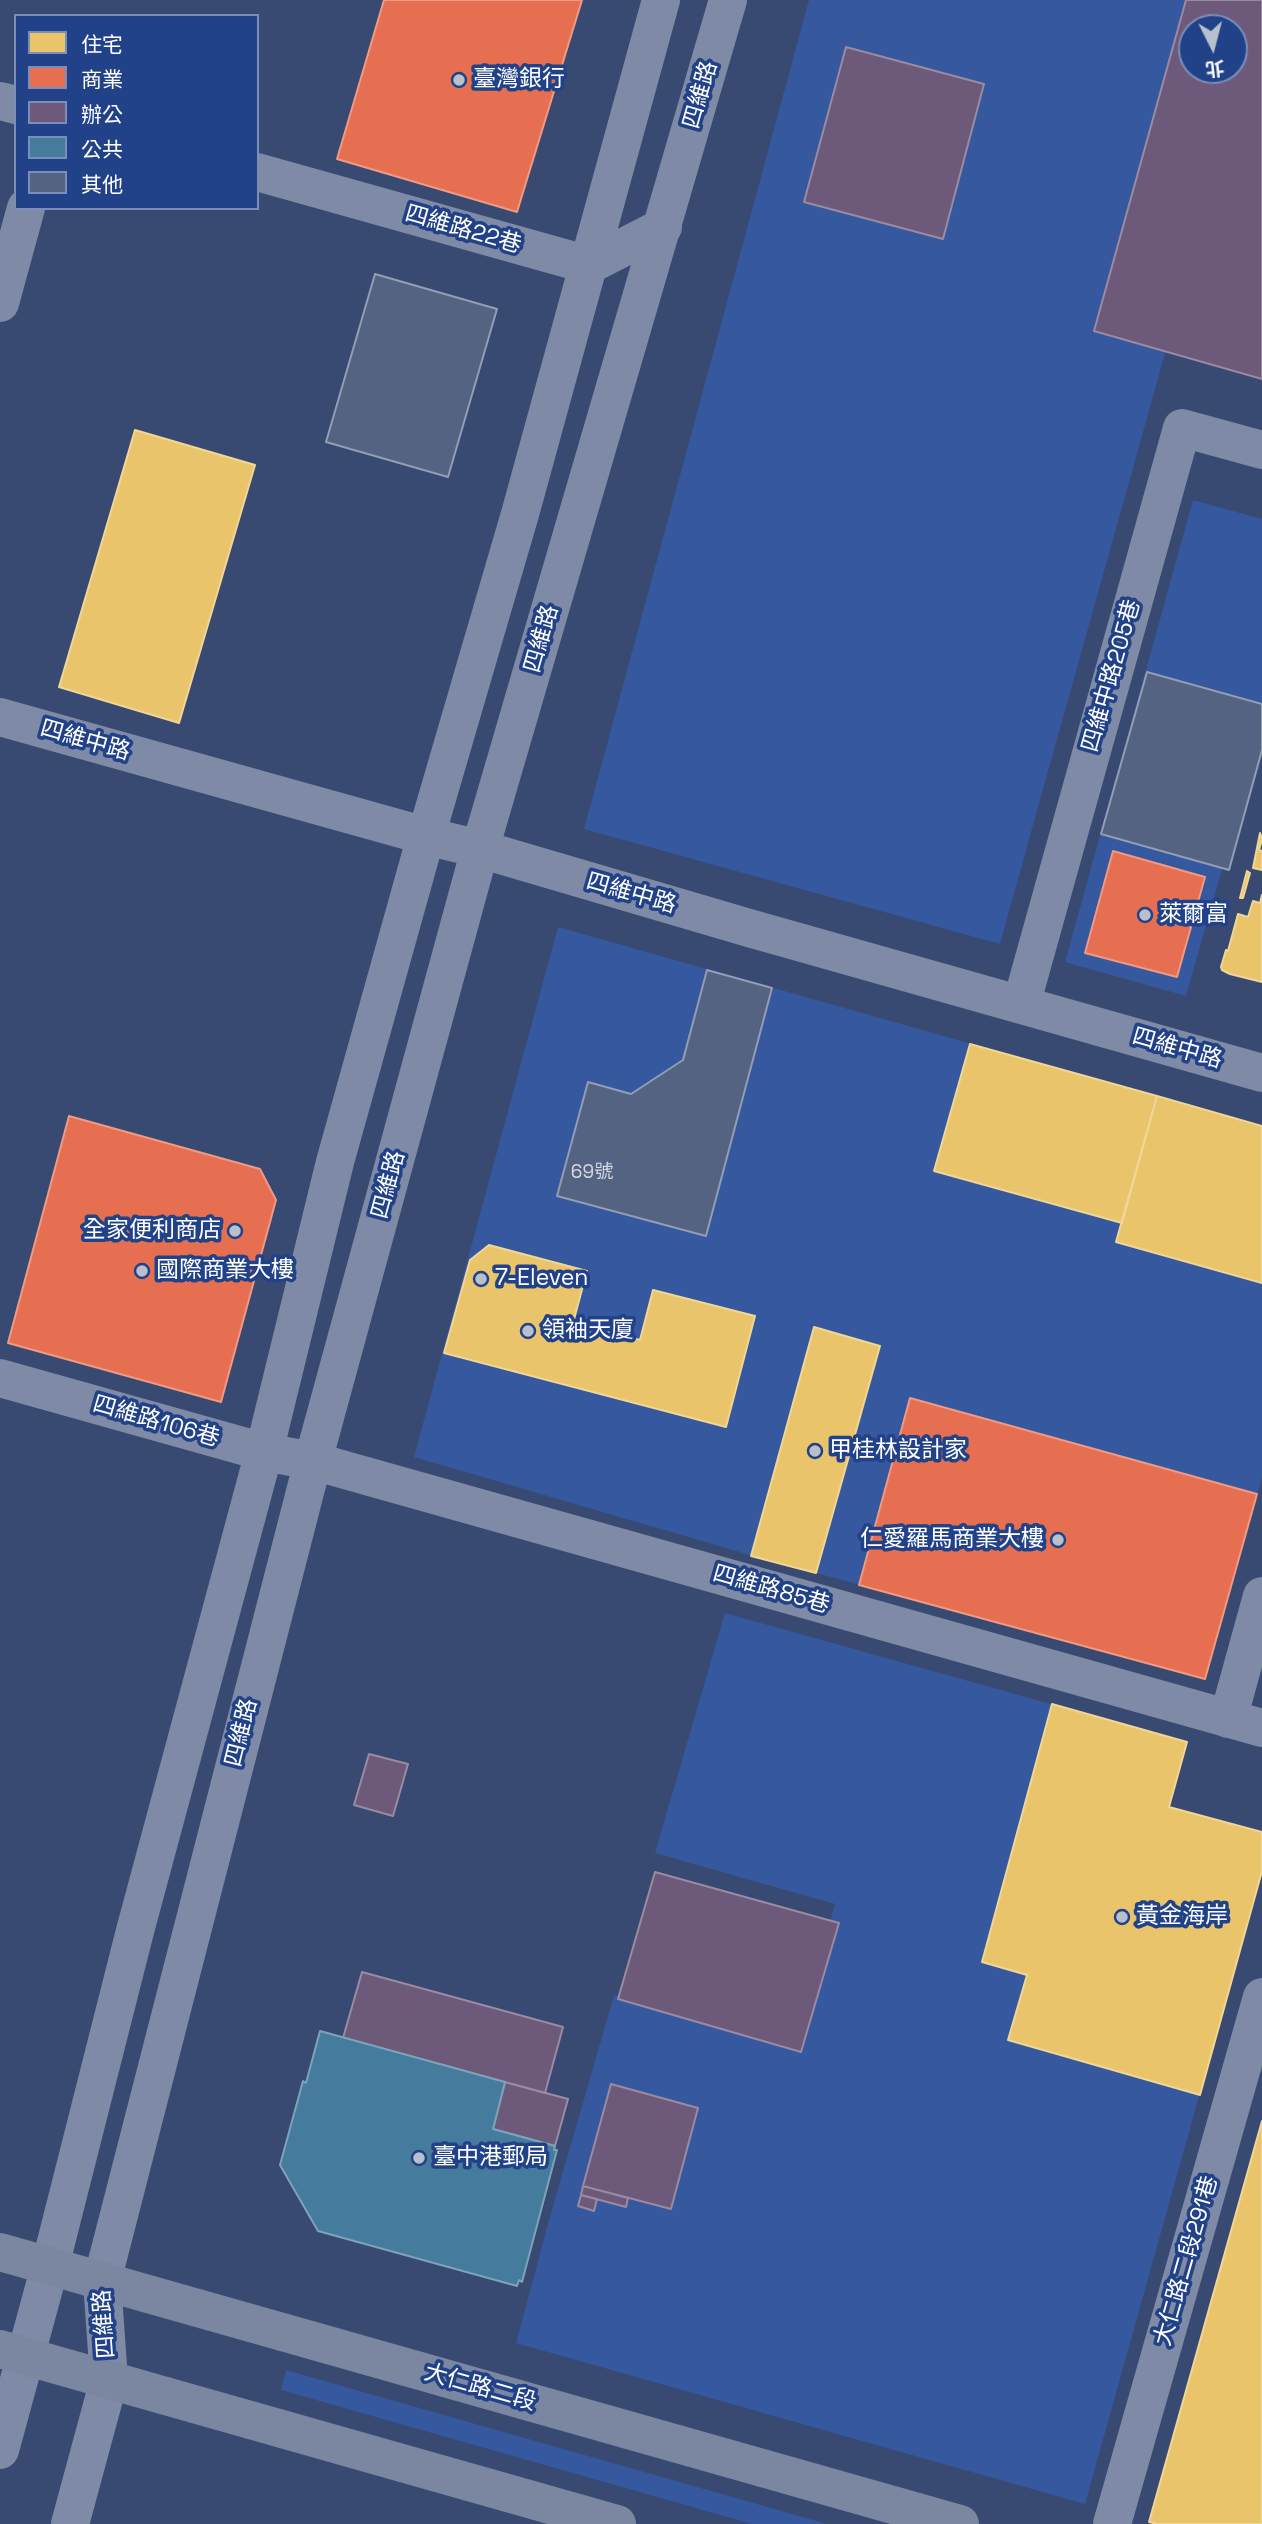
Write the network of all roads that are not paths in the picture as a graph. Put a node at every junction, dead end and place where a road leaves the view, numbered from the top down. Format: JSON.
{"nodes":[{"id":1,"x":661,"y":0,"type":"edge"},
{"id":2,"x":728,"y":0,"type":"edge"},
{"id":3,"x":259,"y":173,"type":"edge"},
{"id":4,"x":25,"y":210,"type":"edge"},
{"id":5,"x":663,"y":227,"type":"junction"},
{"id":6,"x":589,"y":265,"type":"junction"},
{"id":7,"x":0,"y":303,"type":"edge"},
{"id":8,"x":1262,"y":450,"type":"edge"},
{"id":9,"x":0,"y":717,"type":"edge"},
{"id":10,"x":426,"y":836,"type":"junction"},
{"id":11,"x":480,"y":849,"type":"junction"},
{"id":12,"x":1021,"y":1005,"type":"junction"},
{"id":13,"x":1262,"y":1073,"type":"edge"},
{"id":14,"x":0,"y":1378,"type":"edge"},
{"id":15,"x":264,"y":1452,"type":"junction"},
{"id":16,"x":313,"y":1461,"type":"junction"},
{"id":17,"x":1262,"y":1597,"type":"edge"},
{"id":18,"x":1245,"y":1723,"type":"edge"},
{"id":19,"x":1262,"y":1997,"type":"edge"},
{"id":20,"x":0,"y":2252,"type":"edge"},
{"id":21,"x":50,"y":2266,"type":"junction"},
{"id":22,"x":102,"y":2281,"type":"junction"},
{"id":23,"x":13,"y":2353,"type":"edge"},
{"id":24,"x":109,"y":2380,"type":"junction"},
{"id":25,"x":0,"y":2450,"type":"edge"},
{"id":26,"x":70,"y":2524,"type":"edge"},
{"id":27,"x":617,"y":2524,"type":"edge"},
{"id":28,"x":960,"y":2524,"type":"edge"},
{"id":29,"x":1112,"y":2524,"type":"edge"}],
"edges":[{"from":1,"to":6,"type":"street"},
{"from":2,"to":5,"type":"street","name":"四維路"},
{"from":3,"to":6,"type":"street","name":"四維路22巷"},
{"from":4,"to":7,"type":"street"},
{"from":5,"to":6,"type":"street"},
{"from":5,"to":11,"type":"street","name":"四維路"},
{"from":6,"to":10,"type":"street"},
{"from":8,"to":12,"type":"street","name":"四維中路205巷"},
{"from":9,"to":10,"type":"street","name":"四維中路"},
{"from":10,"to":11,"type":"street","name":"四維中路"},
{"from":10,"to":15,"type":"street"},
{"from":11,"to":12,"type":"street","name":"四維中路"},
{"from":11,"to":16,"type":"street","name":"四維路"},
{"from":12,"to":13,"type":"street","name":"四維中路"},
{"from":14,"to":15,"type":"street","name":"四維路106巷"},
{"from":15,"to":16,"type":"street","name":"四維路106巷"},
{"from":15,"to":21,"type":"street"},
{"from":16,"to":18,"type":"street","name":"四維路85巷"},
{"from":16,"to":22,"type":"street","name":"四維路"},
{"from":17,"to":18,"type":"street"},
{"from":19,"to":29,"type":"street","name":"大仁路二段291巷"},
{"from":20,"to":21,"type":"street","name":"大仁路二段"},
{"from":21,"to":22,"type":"street","name":"大仁路二段"},
{"from":21,"to":23,"type":"street"},
{"from":22,"to":24,"type":"street","name":"四維路"},
{"from":22,"to":28,"type":"street","name":"大仁路二段"},
{"from":23,"to":24,"type":"street"},
{"from":23,"to":25,"type":"street"},
{"from":24,"to":26,"type":"street","name":"四維路"},
{"from":24,"to":27,"type":"street"}]}
